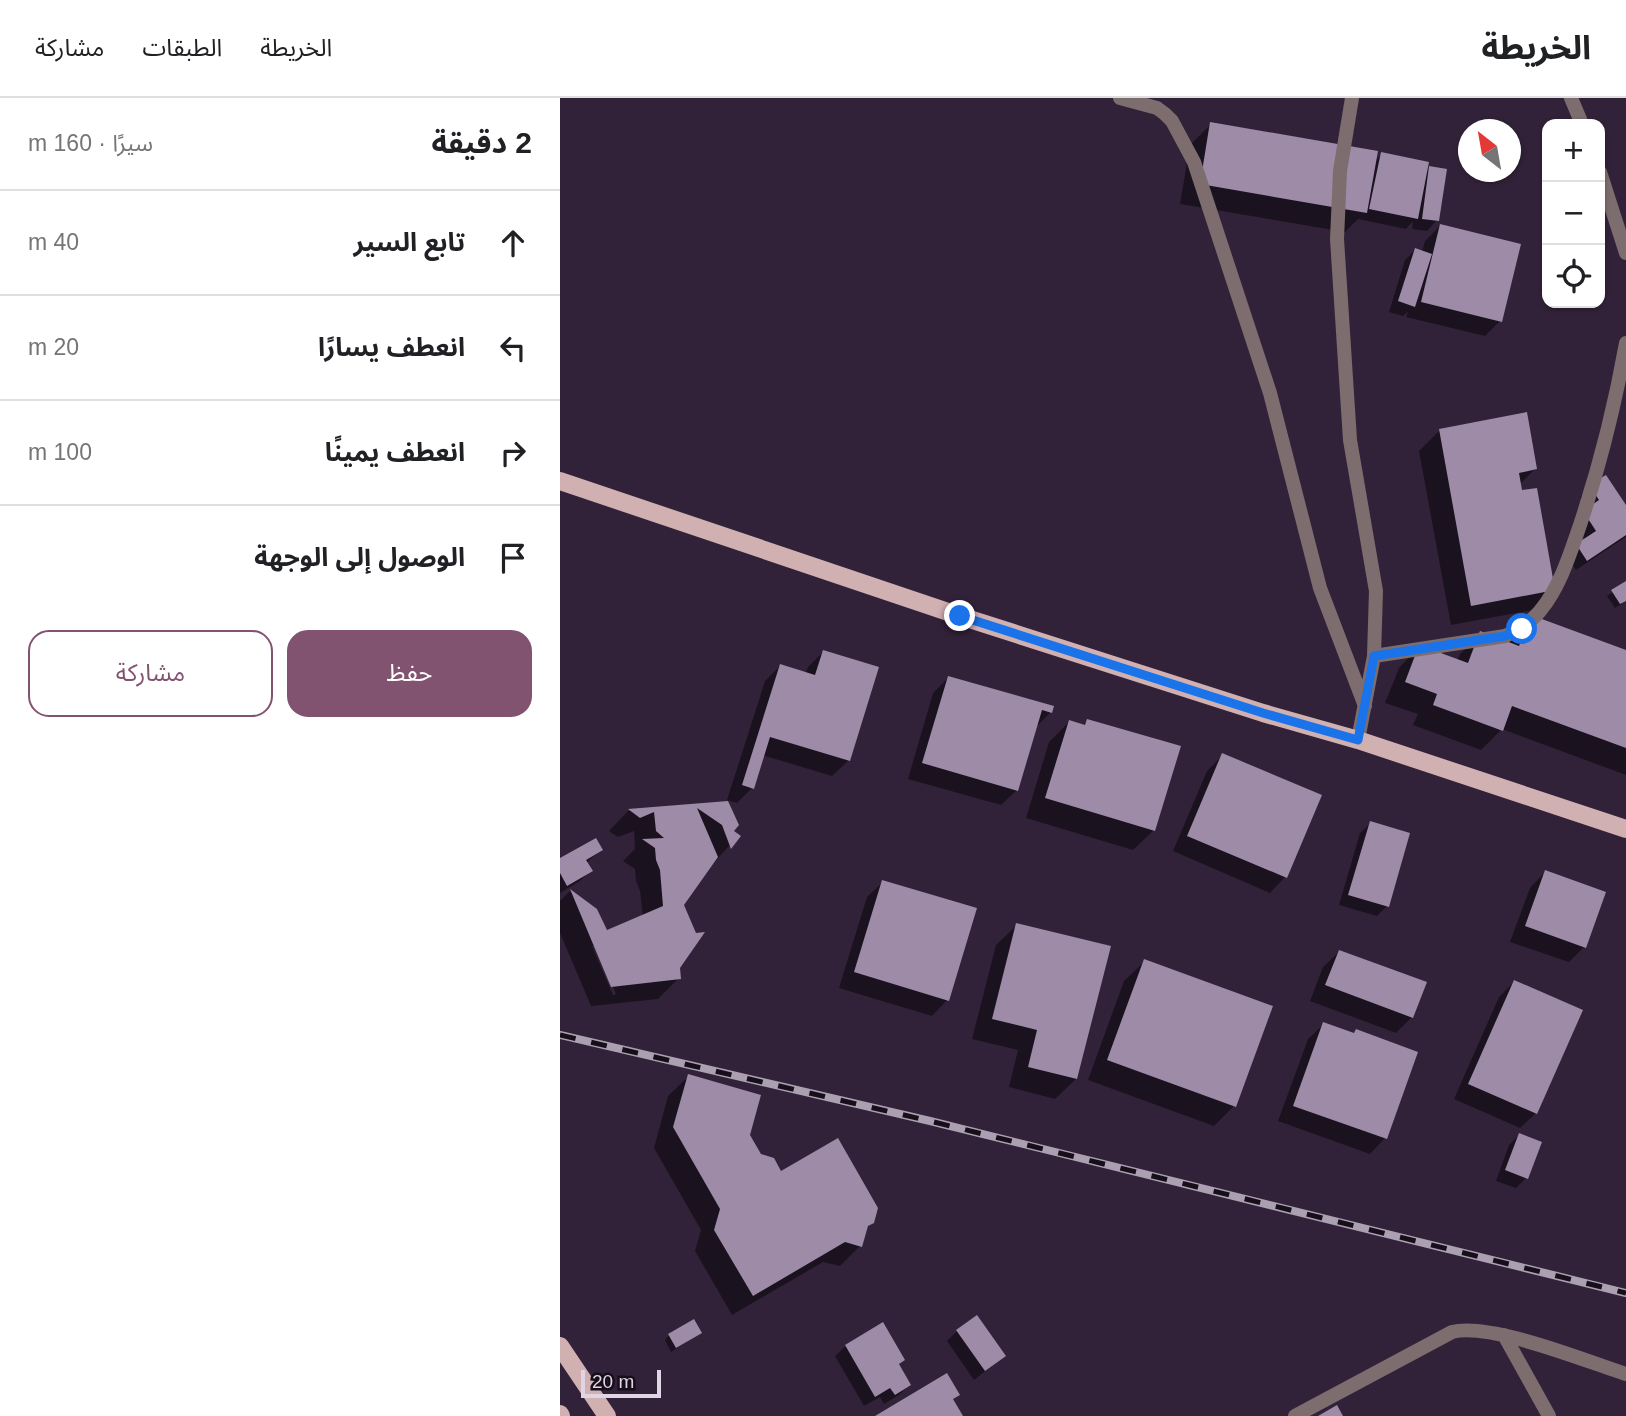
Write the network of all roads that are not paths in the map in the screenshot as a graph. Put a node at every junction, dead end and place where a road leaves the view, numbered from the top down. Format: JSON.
{"nodes":[{"id":1,"x":1120,"y":98,"type":"edge"},
{"id":2,"x":1352,"y":98,"type":"edge"},
{"id":3,"x":1572,"y":98,"type":"edge"},
{"id":4,"x":1580,"y":119,"type":"edge"},
{"id":5,"x":1603,"y":182,"type":"edge"},
{"id":6,"x":1626,"y":253,"type":"edge"},
{"id":7,"x":1626,"y":343,"type":"edge"},
{"id":8,"x":560,"y":481,"type":"edge"},
{"id":9,"x":1374,"y":656,"type":"junction"},
{"id":10,"x":1365,"y":706,"type":"junction"},
{"id":11,"x":1358,"y":740,"type":"junction"},
{"id":12,"x":1626,"y":829,"type":"edge"},
{"id":13,"x":1504,"y":1335,"type":"junction"},
{"id":14,"x":560,"y":1346,"type":"edge"},
{"id":15,"x":1626,"y":1374,"type":"edge"},
{"id":16,"x":607,"y":1416,"type":"edge"},
{"id":17,"x":1296,"y":1416,"type":"edge"},
{"id":18,"x":1549,"y":1416,"type":"edge"}],
"edges":[{"from":1,"to":10,"type":"street"},
{"from":2,"to":9,"type":"street"},
{"from":3,"to":4,"type":"street"},
{"from":5,"to":6,"type":"street"},
{"from":7,"to":9,"type":"street"},
{"from":8,"to":11,"type":"main road"},
{"from":9,"to":10,"type":"street"},
{"from":10,"to":11,"type":"street"},
{"from":11,"to":12,"type":"main road"},
{"from":13,"to":15,"type":"street"},
{"from":13,"to":17,"type":"street"},
{"from":13,"to":18,"type":"street"},
{"from":14,"to":16,"type":"main road"}]}
